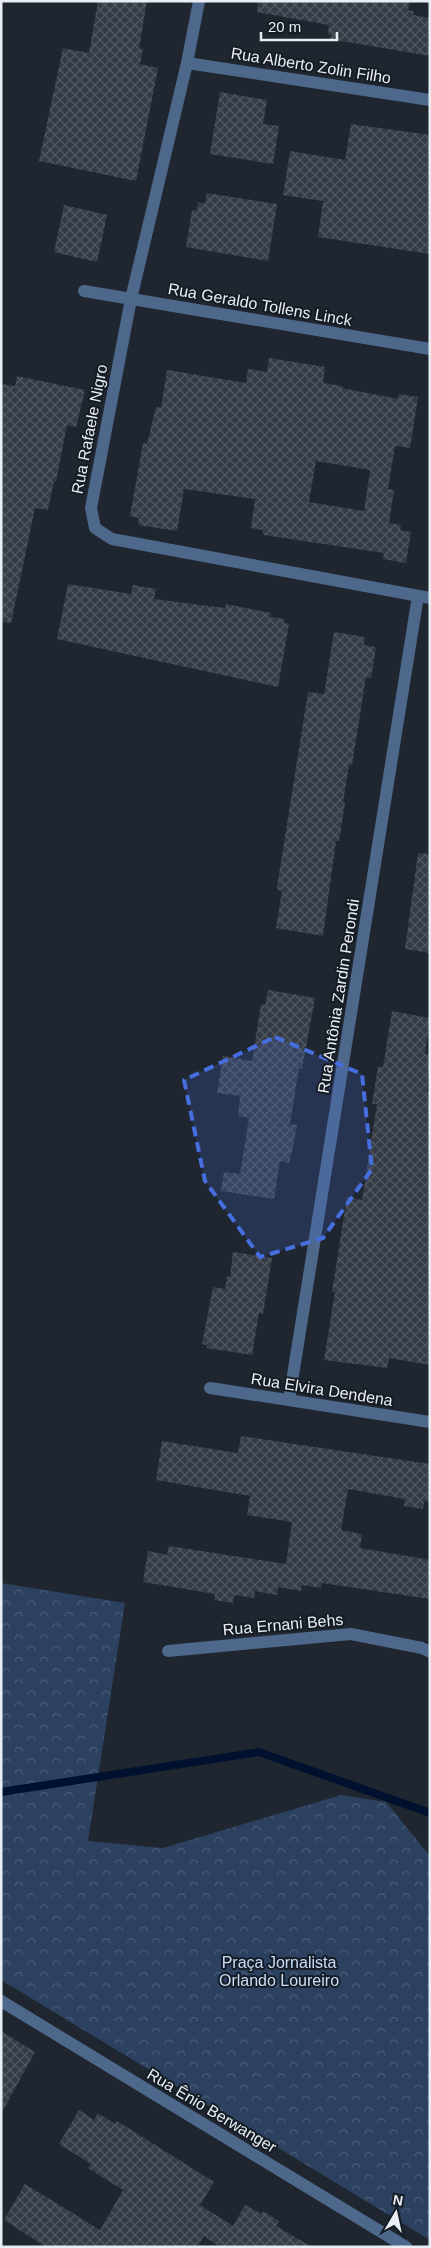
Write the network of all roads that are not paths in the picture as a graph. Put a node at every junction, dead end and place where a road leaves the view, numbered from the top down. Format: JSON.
{"nodes":[{"id":1,"x":199,"y":1,"type":"edge"},
{"id":2,"x":187,"y":63,"type":"junction"},
{"id":3,"x":430,"y":100,"type":"edge"},
{"id":4,"x":84,"y":291,"type":"dead end"},
{"id":5,"x":131,"y":299,"type":"junction"},
{"id":6,"x":430,"y":349,"type":"edge"},
{"id":7,"x":424,"y":597,"type":"edge"},
{"id":8,"x":210,"y":1388,"type":"dead end"},
{"id":9,"x":289,"y":1400,"type":"junction"},
{"id":10,"x":430,"y":1422,"type":"edge"},
{"id":11,"x":168,"y":1651,"type":"dead end"},
{"id":12,"x":430,"y":1652,"type":"edge"},
{"id":13,"x":1,"y":2001,"type":"edge"},
{"id":14,"x":406,"y":2247,"type":"edge"}],
"edges":[{"from":1,"to":2,"type":"street","name":"Rua Rafaele Nigro"},
{"from":2,"to":3,"type":"street","name":"Rua Alberto Zolin Filho"},
{"from":2,"to":5,"type":"street","name":"Rua Rafaele Nigro"},
{"from":4,"to":5,"type":"street","name":"Rua Geraldo Tollens Linck"},
{"from":5,"to":6,"type":"street","name":"Rua Geraldo Tollens Linck"},
{"from":5,"to":7,"type":"street","name":"Rua Rafaele Nigro"},
{"from":7,"to":9,"type":"street","name":"Rua Antônia Zardin Perondi"},
{"from":8,"to":9,"type":"street","name":"Rua Elvira Dendena"},
{"from":9,"to":10,"type":"street","name":"Rua Elvira Dendena"},
{"from":11,"to":12,"type":"street","name":"Rua Ernani Behs"},
{"from":13,"to":14,"type":"street","name":"Rua Ênio Berwanger"}]}
